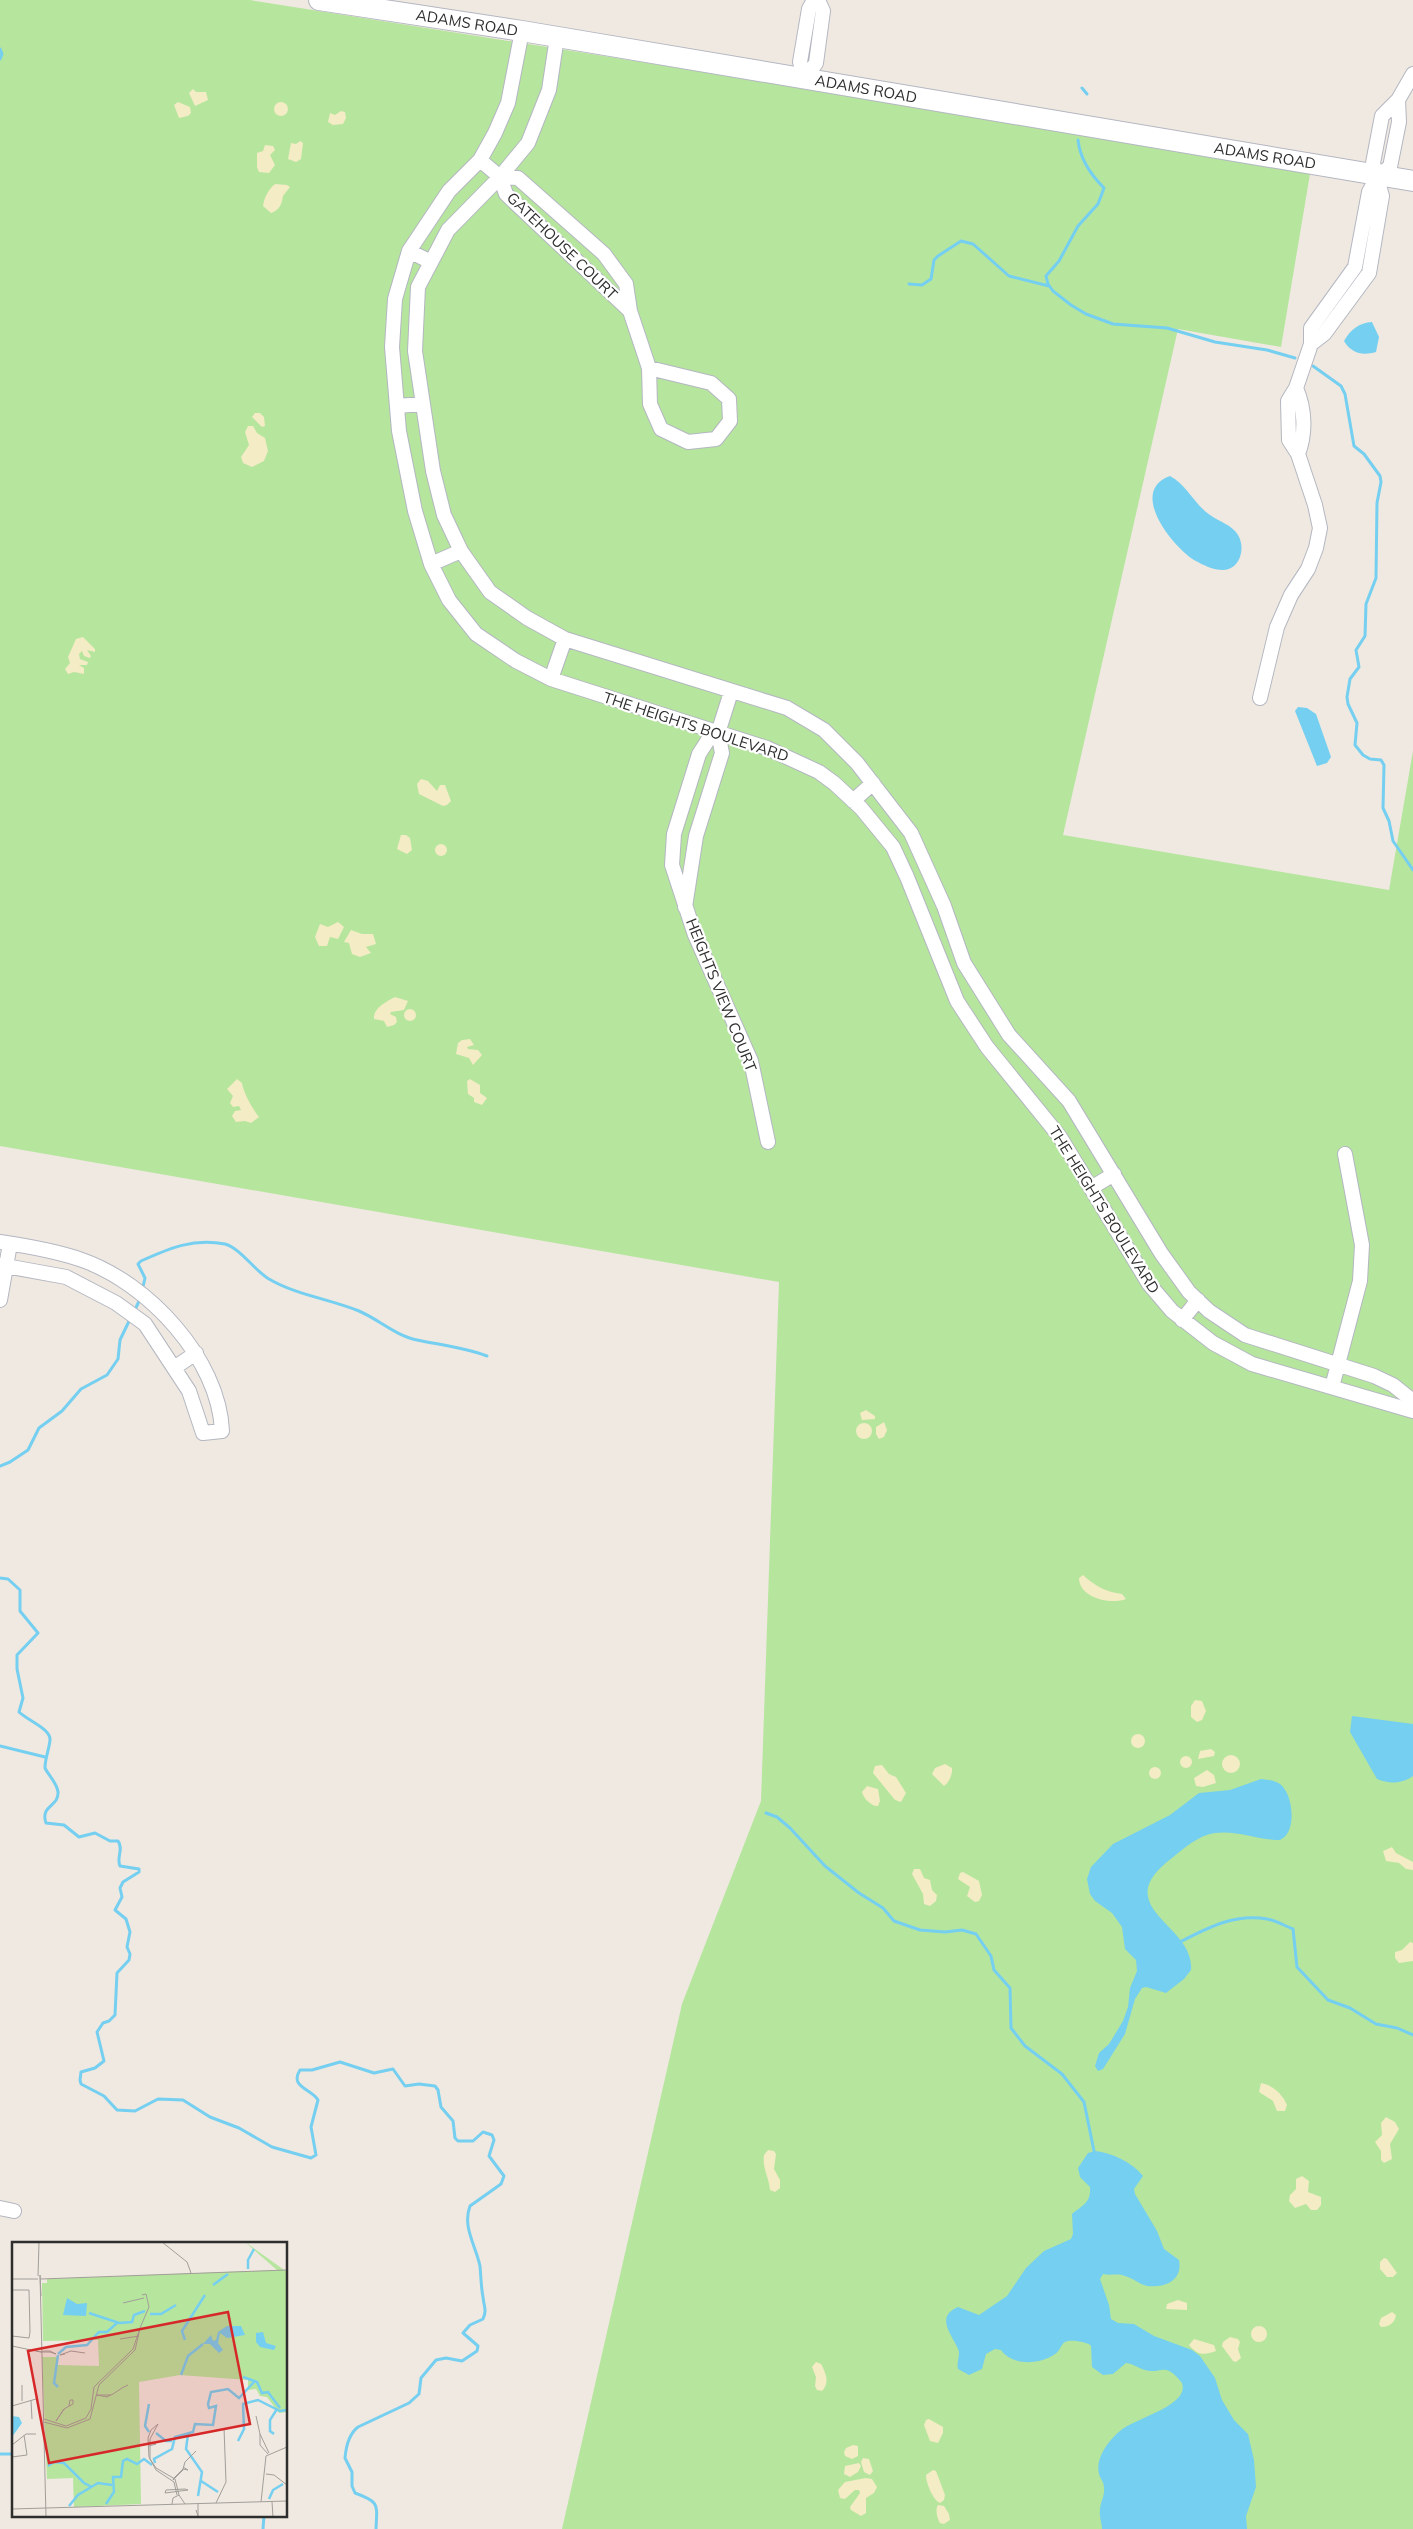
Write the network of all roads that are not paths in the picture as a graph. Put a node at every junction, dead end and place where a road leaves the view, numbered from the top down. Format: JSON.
{"nodes":[{"id":1,"x":319,"y":0,"type":"edge"},
{"id":2,"x":814,"y":0,"type":"edge"},
{"id":3,"x":818,"y":0,"type":"edge"},
{"id":4,"x":372,"y":4,"type":"edge"},
{"id":5,"x":522,"y":31,"type":"junction"},
{"id":6,"x":557,"y":37,"type":"junction"},
{"id":7,"x":1413,"y":74,"type":"edge"},
{"id":8,"x":805,"y":79,"type":"junction"},
{"id":9,"x":480,"y":160,"type":"junction"},
{"id":10,"x":1378,"y":174,"type":"junction"},
{"id":11,"x":500,"y":177,"type":"junction"},
{"id":12,"x":1413,"y":181,"type":"edge"},
{"id":13,"x":409,"y":251,"type":"junction"},
{"id":14,"x":431,"y":262,"type":"junction"},
{"id":15,"x":1350,"y":276,"type":"junction"},
{"id":16,"x":1364,"y":282,"type":"junction"},
{"id":17,"x":630,"y":311,"type":"junction"},
{"id":18,"x":1311,"y":344,"type":"junction"},
{"id":19,"x":649,"y":368,"type":"junction"},
{"id":20,"x":423,"y":404,"type":"junction"},
{"id":21,"x":397,"y":406,"type":"junction"},
{"id":22,"x":461,"y":551,"type":"junction"},
{"id":23,"x":431,"y":564,"type":"junction"},
{"id":24,"x":565,"y":639,"type":"junction"},
{"id":25,"x":551,"y":679,"type":"junction"},
{"id":26,"x":731,"y":692,"type":"junction"},
{"id":27,"x":1260,"y":698,"type":"dead end"},
{"id":28,"x":718,"y":733,"type":"junction"},
{"id":29,"x":873,"y":783,"type":"junction"},
{"id":30,"x":853,"y":801,"type":"junction"},
{"id":31,"x":685,"y":907,"type":"junction"},
{"id":32,"x":970,"y":971,"type":"junction"},
{"id":33,"x":950,"y":984,"type":"junction"},
{"id":34,"x":768,"y":1142,"type":"dead end"},
{"id":35,"x":1345,"y":1154,"type":"dead end"},
{"id":36,"x":1114,"y":1174,"type":"junction"},
{"id":37,"x":1091,"y":1188,"type":"junction"},
{"id":38,"x":5,"y":1243,"type":"edge"},
{"id":39,"x":3,"y":1266,"type":"edge"},
{"id":40,"x":94,"y":1267,"type":"junction"},
{"id":41,"x":87,"y":1288,"type":"junction"},
{"id":42,"x":0,"y":1300,"type":"edge"},
{"id":43,"x":1198,"y":1300,"type":"junction"},
{"id":44,"x":1182,"y":1320,"type":"junction"},
{"id":45,"x":196,"y":1353,"type":"junction"},
{"id":46,"x":1338,"y":1366,"type":"junction"},
{"id":47,"x":174,"y":1368,"type":"junction"},
{"id":48,"x":1332,"y":1387,"type":"junction"},
{"id":49,"x":1413,"y":1401,"type":"edge"},
{"id":50,"x":1413,"y":1411,"type":"edge"}],
"edges":[{"from":1,"to":4,"type":"main road","name":"ADAMS ROAD"},
{"from":2,"to":8,"type":"street"},
{"from":3,"to":8,"type":"street"},
{"from":4,"to":5,"type":"main road","name":"ADAMS ROAD"},
{"from":5,"to":6,"type":"main road","name":"ADAMS ROAD"},
{"from":5,"to":9,"type":"street","name":"THE HEIGHTS BOULEVARD"},
{"from":6,"to":8,"type":"main road","name":"ADAMS ROAD"},
{"from":6,"to":11,"type":"street","name":"THE HEIGHTS BOULEVARD"},
{"from":7,"to":10,"type":"street"},
{"from":8,"to":10,"type":"main road","name":"ADAMS ROAD"},
{"from":9,"to":11,"type":"street","name":"GATEHOUSE COURT"},
{"from":9,"to":13,"type":"street","name":"THE HEIGHTS BOULEVARD"},
{"from":10,"to":12,"type":"main road","name":"ADAMS ROAD"},
{"from":10,"to":15,"type":"street"},
{"from":10,"to":16,"type":"street"},
{"from":11,"to":14,"type":"street","name":"THE HEIGHTS BOULEVARD"},
{"from":11,"to":17,"type":"street","name":"GATEHOUSE COURT"},
{"from":11,"to":17,"type":"street","name":"GATEHOUSE COURT"},
{"from":13,"to":14,"type":"street"},
{"from":13,"to":21,"type":"street","name":"THE HEIGHTS BOULEVARD"},
{"from":14,"to":20,"type":"street","name":"THE HEIGHTS BOULEVARD"},
{"from":15,"to":16,"type":"street"},
{"from":15,"to":18,"type":"street"},
{"from":16,"to":18,"type":"street"},
{"from":17,"to":19,"type":"street","name":"GATEHOUSE COURT"},
{"from":18,"to":27,"type":"street"},
{"from":19,"to":19,"type":"street","name":"GATEHOUSE COURT"},
{"from":20,"to":21,"type":"street"},
{"from":20,"to":22,"type":"street","name":"THE HEIGHTS BOULEVARD"},
{"from":21,"to":23,"type":"street","name":"THE HEIGHTS BOULEVARD"},
{"from":22,"to":23,"type":"street"},
{"from":22,"to":24,"type":"street","name":"THE HEIGHTS BOULEVARD"},
{"from":23,"to":25,"type":"street","name":"THE HEIGHTS BOULEVARD"},
{"from":24,"to":25,"type":"street"},
{"from":24,"to":26,"type":"street","name":"THE HEIGHTS BOULEVARD"},
{"from":25,"to":28,"type":"street","name":"THE HEIGHTS BOULEVARD"},
{"from":26,"to":28,"type":"street"},
{"from":26,"to":29,"type":"street","name":"THE HEIGHTS BOULEVARD"},
{"from":28,"to":30,"type":"street","name":"THE HEIGHTS BOULEVARD"},
{"from":28,"to":31,"type":"street","name":"HEIGHTS VIEW COURT"},
{"from":28,"to":31,"type":"street","name":"HEIGHTS VIEW COURT"},
{"from":29,"to":30,"type":"street"},
{"from":29,"to":32,"type":"street","name":"THE HEIGHTS BOULEVARD"},
{"from":30,"to":33,"type":"street","name":"THE HEIGHTS BOULEVARD"},
{"from":31,"to":34,"type":"street","name":"HEIGHTS VIEW COURT"},
{"from":32,"to":33,"type":"street"},
{"from":32,"to":36,"type":"street","name":"THE HEIGHTS BOULEVARD"},
{"from":33,"to":37,"type":"street","name":"THE HEIGHTS BOULEVARD"},
{"from":35,"to":46,"type":"street"},
{"from":36,"to":37,"type":"street"},
{"from":36,"to":43,"type":"street","name":"THE HEIGHTS BOULEVARD"},
{"from":37,"to":44,"type":"street","name":"THE HEIGHTS BOULEVARD"},
{"from":38,"to":39,"type":"street"},
{"from":38,"to":40,"type":"street"},
{"from":39,"to":41,"type":"street"},
{"from":39,"to":42,"type":"street"},
{"from":40,"to":41,"type":"street"},
{"from":40,"to":45,"type":"street"},
{"from":41,"to":47,"type":"street"},
{"from":43,"to":44,"type":"street"},
{"from":43,"to":46,"type":"street","name":"THE HEIGHTS BOULEVARD"},
{"from":44,"to":48,"type":"street","name":"THE HEIGHTS BOULEVARD"},
{"from":45,"to":47,"type":"street"},
{"from":45,"to":47,"type":"street"},
{"from":46,"to":48,"type":"street"},
{"from":46,"to":49,"type":"street","name":"THE HEIGHTS BOULEVARD"},
{"from":48,"to":50,"type":"street","name":"THE HEIGHTS BOULEVARD"}]}
